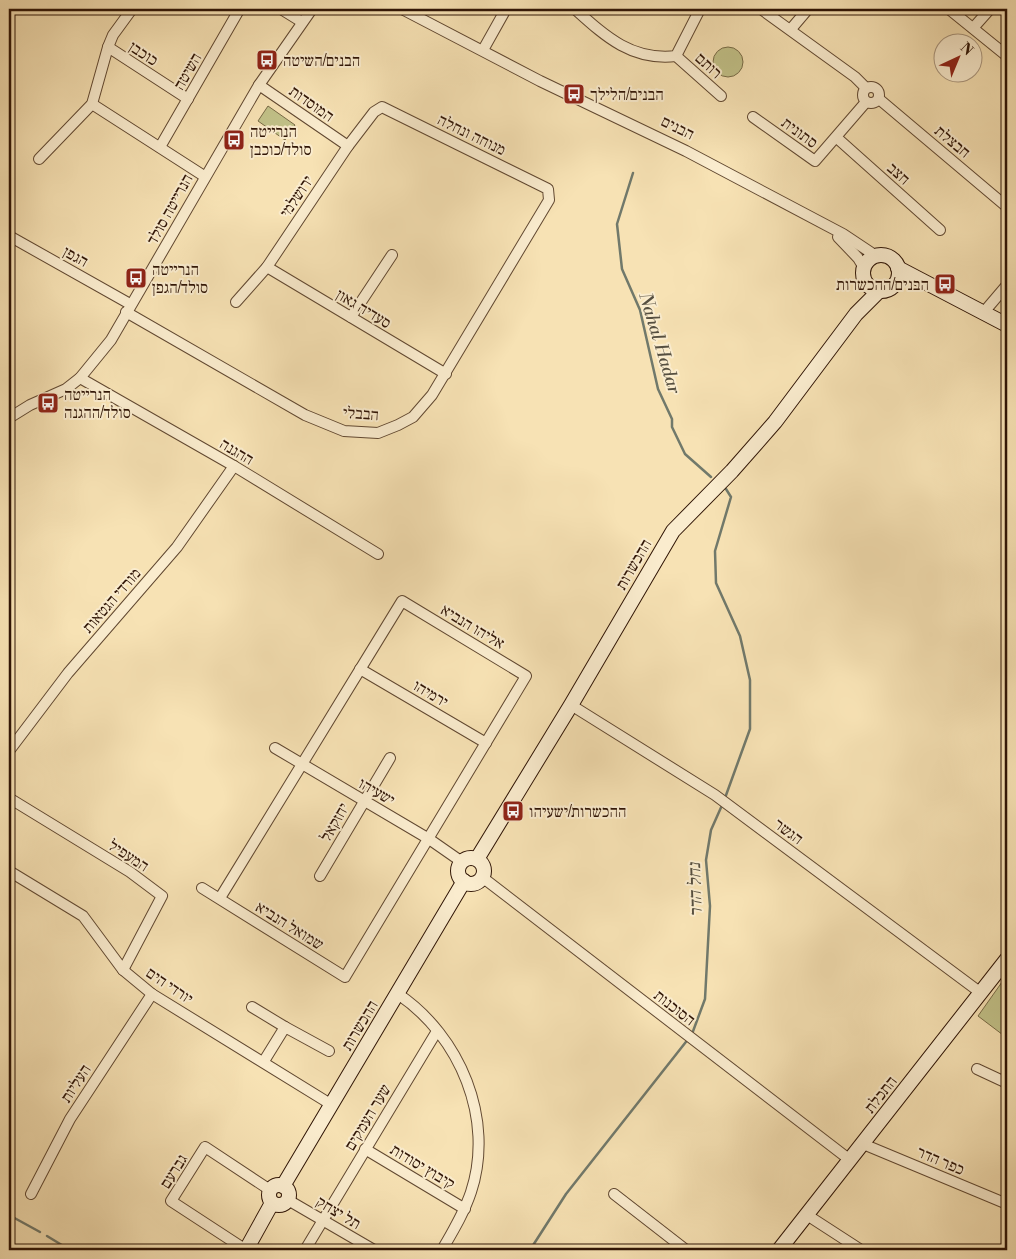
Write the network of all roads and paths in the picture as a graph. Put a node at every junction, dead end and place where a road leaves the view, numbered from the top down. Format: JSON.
{"nodes":[{"id":1,"x":132,"y":9,"type":"edge"},
{"id":2,"x":281,"y":9,"type":"edge"},
{"id":3,"x":312,"y":9,"type":"edge"},
{"id":4,"x":402,"y":9,"type":"edge"},
{"id":5,"x":506,"y":9,"type":"edge"},
{"id":6,"x":575,"y":9,"type":"edge"},
{"id":7,"x":700,"y":9,"type":"edge"},
{"id":8,"x":761,"y":9,"type":"edge"},
{"id":9,"x":808,"y":9,"type":"edge"},
{"id":10,"x":949,"y":9,"type":"edge"},
{"id":11,"x":990,"y":9,"type":"edge"},
{"id":12,"x":239,"y":10,"type":"dead end"},
{"id":13,"x":302,"y":22,"type":"junction"},
{"id":14,"x":974,"y":27,"type":"junction"},
{"id":15,"x":790,"y":29,"type":"junction"},
{"id":16,"x":108,"y":47,"type":"junction"},
{"id":17,"x":482,"y":50,"type":"junction"},
{"id":18,"x":676,"y":56,"type":"junction"},
{"id":19,"x":1007,"y":56,"type":"edge"},
{"id":20,"x":259,"y":85,"type":"junction"},
{"id":21,"x":866,"y":88,"type":"junction"},
{"id":22,"x":721,"y":96,"type":"dead end"},
{"id":23,"x":188,"y":99,"type":"junction"},
{"id":24,"x":879,"y":99,"type":"junction"},
{"id":25,"x":866,"y":102,"type":"junction"},
{"id":26,"x":92,"y":104,"type":"junction"},
{"id":27,"x":382,"y":106,"type":"joint"},
{"id":28,"x":753,"y":117,"type":"dead end"},
{"id":29,"x":837,"y":138,"type":"junction"},
{"id":30,"x":348,"y":146,"type":"junction"},
{"id":31,"x":160,"y":147,"type":"junction"},
{"id":32,"x":40,"y":158,"type":"dead end"},
{"id":33,"x":204,"y":176,"type":"junction"},
{"id":34,"x":548,"y":189,"type":"joint"},
{"id":35,"x":1007,"y":207,"type":"edge"},
{"id":36,"x":829,"y":227,"type":"junction"},
{"id":37,"x":940,"y":230,"type":"dead end"},
{"id":38,"x":9,"y":239,"type":"edge"},
{"id":39,"x":392,"y":255,"type":"dead end"},
{"id":40,"x":876,"y":256,"type":"junction"},
{"id":41,"x":266,"y":267,"type":"junction"},
{"id":42,"x":864,"y":268,"type":"junction"},
{"id":43,"x":898,"y":268,"type":"junction"},
{"id":44,"x":866,"y":283,"type":"junction"},
{"id":45,"x":895,"y":283,"type":"junction"},
{"id":46,"x":1007,"y":285,"type":"edge"},
{"id":47,"x":936,"y":286,"type":"junction"},
{"id":48,"x":880,"y":290,"type":"junction"},
{"id":49,"x":236,"y":302,"type":"dead end"},
{"id":50,"x":128,"y":308,"type":"junction"},
{"id":51,"x":984,"y":312,"type":"junction"},
{"id":52,"x":856,"y":314,"type":"junction"},
{"id":53,"x":351,"y":317,"type":"junction"},
{"id":54,"x":1007,"y":325,"type":"edge"},
{"id":55,"x":446,"y":374,"type":"junction"},
{"id":56,"x":80,"y":378,"type":"junction"},
{"id":57,"x":9,"y":418,"type":"edge"},
{"id":58,"x":234,"y":466,"type":"junction"},
{"id":59,"x":378,"y":554,"type":"dead end"},
{"id":60,"x":360,"y":669,"type":"junction"},
{"id":61,"x":571,"y":705,"type":"junction"},
{"id":62,"x":486,"y":744,"type":"junction"},
{"id":63,"x":275,"y":748,"type":"dead end"},
{"id":64,"x":9,"y":751,"type":"edge"},
{"id":65,"x":390,"y":758,"type":"dead end"},
{"id":66,"x":302,"y":764,"type":"junction"},
{"id":67,"x":9,"y":798,"type":"edge"},
{"id":68,"x":364,"y":801,"type":"junction"},
{"id":69,"x":429,"y":839,"type":"junction"},
{"id":70,"x":477,"y":859,"type":"junction"},
{"id":71,"x":462,"y":862,"type":"junction"},
{"id":72,"x":9,"y":871,"type":"edge"},
{"id":73,"x":320,"y":876,"type":"dead end"},
{"id":74,"x":482,"y":877,"type":"junction"},
{"id":75,"x":464,"y":881,"type":"junction"},
{"id":76,"x":202,"y":888,"type":"dead end"},
{"id":77,"x":220,"y":898,"type":"junction"},
{"id":78,"x":1007,"y":959,"type":"edge"},
{"id":79,"x":123,"y":970,"type":"junction"},
{"id":80,"x":345,"y":977,"type":"joint"},
{"id":81,"x":981,"y":993,"type":"junction"},
{"id":82,"x":152,"y":994,"type":"junction"},
{"id":83,"x":398,"y":994,"type":"junction"},
{"id":84,"x":252,"y":1007,"type":"dead end"},
{"id":85,"x":285,"y":1027,"type":"junction"},
{"id":86,"x":437,"y":1031,"type":"junction"},
{"id":87,"x":329,"y":1051,"type":"dead end"},
{"id":88,"x":264,"y":1062,"type":"junction"},
{"id":89,"x":977,"y":1069,"type":"dead end"},
{"id":90,"x":1007,"y":1083,"type":"edge"},
{"id":91,"x":332,"y":1104,"type":"junction"},
{"id":92,"x":863,"y":1144,"type":"junction"},
{"id":93,"x":365,"y":1149,"type":"junction"},
{"id":94,"x":850,"y":1160,"type":"junction"},
{"id":95,"x":275,"y":1193,"type":"junction"},
{"id":96,"x":31,"y":1194,"type":"dead end"},
{"id":97,"x":614,"y":1194,"type":"dead end"},
{"id":98,"x":288,"y":1200,"type":"joint"},
{"id":99,"x":1007,"y":1204,"type":"edge"},
{"id":100,"x":465,"y":1209,"type":"junction"},
{"id":101,"x":807,"y":1215,"type":"junction"},
{"id":102,"x":323,"y":1219,"type":"junction"},
{"id":103,"x":246,"y":1250,"type":"edge"},
{"id":104,"x":305,"y":1250,"type":"edge"},
{"id":105,"x":374,"y":1250,"type":"edge"},
{"id":106,"x":442,"y":1250,"type":"edge"},
{"id":107,"x":686,"y":1250,"type":"edge"},
{"id":108,"x":779,"y":1250,"type":"edge"},
{"id":109,"x":861,"y":1250,"type":"edge"}],
"edges":[{"from":1,"to":16,"type":"street"},
{"from":2,"to":13,"type":"street"},
{"from":3,"to":13,"type":"street"},
{"from":4,"to":17,"type":"street","name":"הבנים"},
{"from":5,"to":17,"type":"street"},
{"from":6,"to":18,"type":"street"},
{"from":7,"to":18,"type":"street"},
{"from":8,"to":15,"type":"street"},
{"from":9,"to":15,"type":"street"},
{"from":10,"to":14,"type":"street"},
{"from":11,"to":14,"type":"street"},
{"from":12,"to":23,"type":"street","name":"השיטה"},
{"from":13,"to":20,"type":"street"},
{"from":14,"to":19,"type":"street"},
{"from":15,"to":21,"type":"street"},
{"from":16,"to":23,"type":"street","name":"כוכבן"},
{"from":16,"to":26,"type":"street","name":"כוכבן"},
{"from":17,"to":36,"type":"street","name":"הבנים"},
{"from":18,"to":22,"type":"street","name":"רותם"},
{"from":20,"to":30,"type":"street","name":"המוסדות"},
{"from":20,"to":33,"type":"street","name":"הנרייטה סולד"},
{"from":21,"to":24,"type":"street"},
{"from":21,"to":25,"type":"street"},
{"from":23,"to":31,"type":"street","name":"השיטה"},
{"from":24,"to":25,"type":"street"},
{"from":24,"to":35,"type":"street","name":"חבצלת"},
{"from":25,"to":29,"type":"street","name":"סתונית"},
{"from":26,"to":31,"type":"street"},
{"from":26,"to":32,"type":"street","name":"כוכבן"},
{"from":27,"to":30,"type":"street","name":"ירושלמי"},
{"from":27,"to":34,"type":"street","name":"מנוחה ונחלה"},
{"from":28,"to":29,"type":"street","name":"סתונית"},
{"from":29,"to":37,"type":"street","name":"חצב"},
{"from":30,"to":41,"type":"street","name":"ירושלמי"},
{"from":31,"to":33,"type":"street"},
{"from":33,"to":50,"type":"street","name":"הנרייטה סולד"},
{"from":34,"to":55,"type":"street","name":"הבבלי"},
{"from":36,"to":40,"type":"street","name":"הבנים"},
{"from":36,"to":42,"type":"street","name":"הבנים"},
{"from":38,"to":50,"type":"street","name":"הגפן"},
{"from":39,"to":53,"type":"street"},
{"from":40,"to":42,"type":"street"},
{"from":40,"to":43,"type":"street"},
{"from":41,"to":49,"type":"street","name":"ירושלמי"},
{"from":41,"to":53,"type":"street","name":"סעדיה גאון"},
{"from":42,"to":44,"type":"street"},
{"from":43,"to":45,"type":"street"},
{"from":43,"to":47,"type":"street"},
{"from":44,"to":48,"type":"street"},
{"from":44,"to":52,"type":"street","name":"ההכשרות"},
{"from":45,"to":47,"type":"street"},
{"from":45,"to":48,"type":"street"},
{"from":46,"to":51,"type":"street"},
{"from":47,"to":51,"type":"street"},
{"from":48,"to":52,"type":"street","name":"ההכשרות"},
{"from":50,"to":55,"type":"street","name":"הבבלי"},
{"from":50,"to":56,"type":"street","name":"הנרייטה סולד"},
{"from":51,"to":54,"type":"street"},
{"from":52,"to":61,"type":"street","name":"ההכשרות"},
{"from":53,"to":55,"type":"street","name":"סעדיה גאון"},
{"from":56,"to":57,"type":"street","name":"הנרייטה סולד"},
{"from":56,"to":58,"type":"street","name":"ההגנה"},
{"from":58,"to":59,"type":"street","name":"ההגנה"},
{"from":58,"to":64,"type":"street","name":"מורדי הגטאות"},
{"from":60,"to":62,"type":"street","name":"ירמיהו"},
{"from":60,"to":62,"type":"street","name":"אליהו הנביא"},
{"from":60,"to":66,"type":"street","name":"אליהו הנביא"},
{"from":61,"to":70,"type":"street","name":"ההכשרות"},
{"from":61,"to":81,"type":"street","name":"הגשר"},
{"from":62,"to":69,"type":"street","name":"אליהו הנביא"},
{"from":63,"to":66,"type":"street","name":"ישעיהו"},
{"from":65,"to":68,"type":"street","name":"יחזקאל"},
{"from":66,"to":68,"type":"street","name":"ישעיהו"},
{"from":66,"to":77,"type":"street","name":"אליהו הנביא"},
{"from":67,"to":79,"type":"street","name":"המעפיל"},
{"from":68,"to":69,"type":"street","name":"ישעיהו"},
{"from":68,"to":73,"type":"street","name":"יחזקאל"},
{"from":69,"to":71,"type":"street","name":"ישעיהו"},
{"from":69,"to":80,"type":"street","name":"אליהו הנביא"},
{"from":70,"to":71,"type":"street"},
{"from":70,"to":74,"type":"street"},
{"from":71,"to":75,"type":"street"},
{"from":72,"to":79,"type":"street","name":"יורדי הים"},
{"from":74,"to":75,"type":"street"},
{"from":74,"to":94,"type":"street","name":"הסוכנות"},
{"from":75,"to":83,"type":"street","name":"ההכשרות"},
{"from":76,"to":77,"type":"street","name":"שמואל הנביא"},
{"from":77,"to":80,"type":"street","name":"שמואל הנביא"},
{"from":78,"to":81,"type":"street","name":"התכלת"},
{"from":79,"to":82,"type":"street","name":"יורדי הים"},
{"from":81,"to":92,"type":"street","name":"התכלת"},
{"from":82,"to":88,"type":"street","name":"יורדי הים"},
{"from":82,"to":96,"type":"street","name":"העליות"},
{"from":83,"to":86,"type":"street"},
{"from":83,"to":91,"type":"street","name":"ההכשרות"},
{"from":84,"to":85,"type":"street"},
{"from":85,"to":87,"type":"street"},
{"from":85,"to":88,"type":"street"},
{"from":86,"to":93,"type":"street","name":"שער העמקים"},
{"from":86,"to":100,"type":"street"},
{"from":88,"to":91,"type":"street","name":"יורדי הים"},
{"from":89,"to":90,"type":"street"},
{"from":91,"to":95,"type":"street","name":"ההכשרות"},
{"from":92,"to":94,"type":"street","name":"התכלת"},
{"from":92,"to":99,"type":"street","name":"כפר הדר"},
{"from":93,"to":100,"type":"street","name":"קיבוץ יסודות"},
{"from":93,"to":102,"type":"street","name":"שער העמקים"},
{"from":94,"to":101,"type":"street","name":"התכלת"},
{"from":95,"to":98,"type":"street"},
{"from":95,"to":103,"type":"street","name":"ההכשרות"},
{"from":95,"to":103,"type":"street","name":"גברעם"},
{"from":97,"to":107,"type":"street"},
{"from":98,"to":102,"type":"street","name":"תל יצחק"},
{"from":100,"to":106,"type":"street"},
{"from":101,"to":108,"type":"street","name":"התכלת"},
{"from":101,"to":109,"type":"street"},
{"from":102,"to":104,"type":"street","name":"שער העמקים"},
{"from":102,"to":105,"type":"street","name":"תל יצחק"}]}
